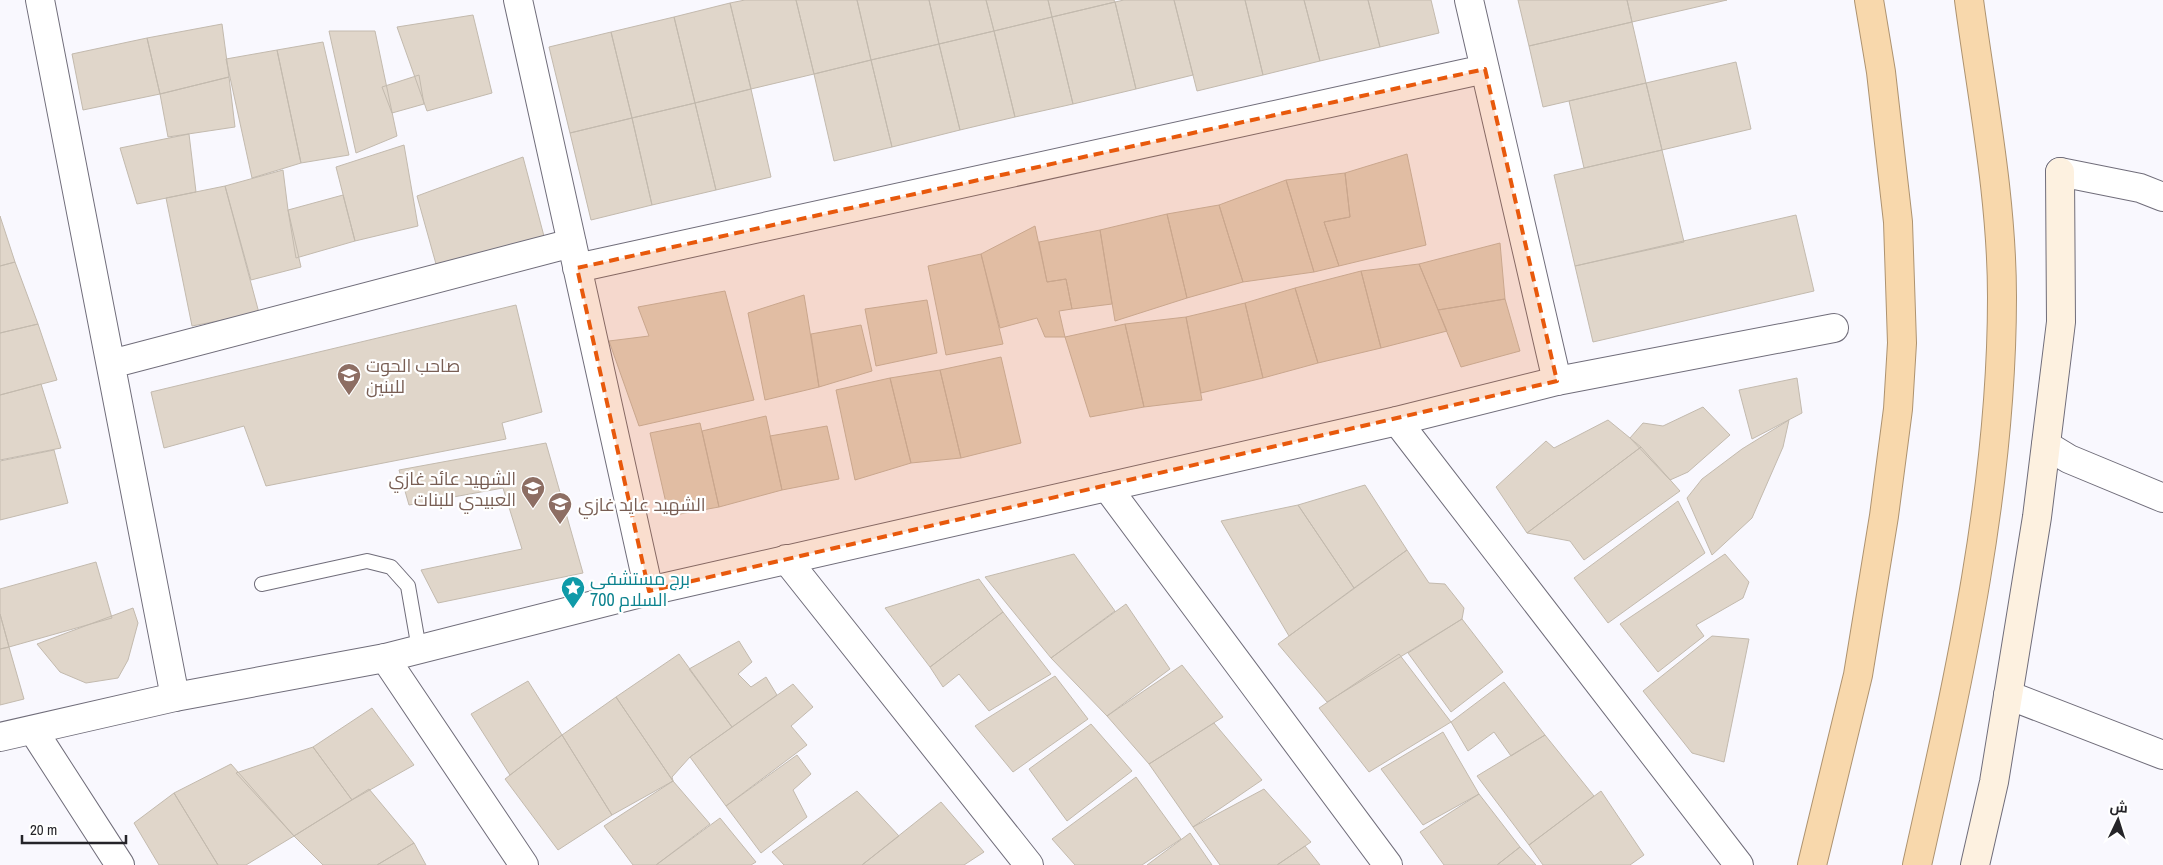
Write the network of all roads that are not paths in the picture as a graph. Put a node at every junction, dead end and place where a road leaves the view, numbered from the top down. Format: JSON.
{"nodes":[{"id":1,"x":40,"y":0,"type":"edge"},
{"id":2,"x":518,"y":0,"type":"edge"},
{"id":3,"x":1468,"y":0,"type":"edge"},
{"id":4,"x":1870,"y":0,"type":"edge"},
{"id":5,"x":1969,"y":0,"type":"edge"},
{"id":6,"x":1485,"y":69,"type":"junction"},
{"id":7,"x":2060,"y":172,"type":"joint"},
{"id":8,"x":2163,"y":197,"type":"edge"},
{"id":9,"x":575,"y":256,"type":"junction"},
{"id":10,"x":1834,"y":328,"type":"dead end"},
{"id":11,"x":110,"y":364,"type":"junction"},
{"id":12,"x":1557,"y":381,"type":"junction"},
{"id":13,"x":1397,"y":421,"type":"junction"},
{"id":14,"x":2046,"y":445,"type":"junction"},
{"id":15,"x":1107,"y":487,"type":"junction"},
{"id":16,"x":2163,"y":498,"type":"edge"},
{"id":17,"x":786,"y":560,"type":"junction"},
{"id":18,"x":262,"y":584,"type":"dead end"},
{"id":19,"x":649,"y":591,"type":"junction"},
{"id":20,"x":419,"y":649,"type":"junction"},
{"id":21,"x":385,"y":658,"type":"junction"},
{"id":22,"x":2008,"y":695,"type":"junction"},
{"id":23,"x":175,"y":698,"type":"junction"},
{"id":24,"x":33,"y":730,"type":"junction"},
{"id":25,"x":0,"y":738,"type":"edge"},
{"id":26,"x":2163,"y":755,"type":"edge"},
{"id":27,"x":120,"y":865,"type":"edge"},
{"id":28,"x":524,"y":865,"type":"edge"},
{"id":29,"x":1029,"y":865,"type":"edge"},
{"id":30,"x":1388,"y":865,"type":"edge"},
{"id":31,"x":1739,"y":865,"type":"edge"},
{"id":32,"x":1812,"y":865,"type":"edge"},
{"id":33,"x":1917,"y":865,"type":"edge"},
{"id":34,"x":1975,"y":865,"type":"edge"}],
"edges":[{"from":1,"to":11,"type":"street"},
{"from":2,"to":9,"type":"street"},
{"from":3,"to":6,"type":"street"},
{"from":4,"to":32,"type":"highway"},
{"from":5,"to":33,"type":"highway"},
{"from":6,"to":9,"type":"street"},
{"from":6,"to":12,"type":"street"},
{"from":7,"to":8,"type":"street"},
{"from":7,"to":14,"type":"main road"},
{"from":9,"to":11,"type":"street"},
{"from":9,"to":19,"type":"street"},
{"from":10,"to":12,"type":"street"},
{"from":11,"to":23,"type":"street"},
{"from":12,"to":13,"type":"street"},
{"from":13,"to":15,"type":"street"},
{"from":13,"to":31,"type":"street"},
{"from":14,"to":16,"type":"street"},
{"from":14,"to":22,"type":"main road"},
{"from":15,"to":17,"type":"street"},
{"from":15,"to":30,"type":"street"},
{"from":17,"to":19,"type":"street"},
{"from":17,"to":29,"type":"street"},
{"from":18,"to":20,"type":"lane"},
{"from":19,"to":20,"type":"street"},
{"from":20,"to":21,"type":"street"},
{"from":21,"to":23,"type":"street"},
{"from":21,"to":28,"type":"street"},
{"from":22,"to":26,"type":"street"},
{"from":22,"to":34,"type":"main road"},
{"from":23,"to":24,"type":"street"},
{"from":24,"to":25,"type":"street"},
{"from":24,"to":27,"type":"street"}]}
